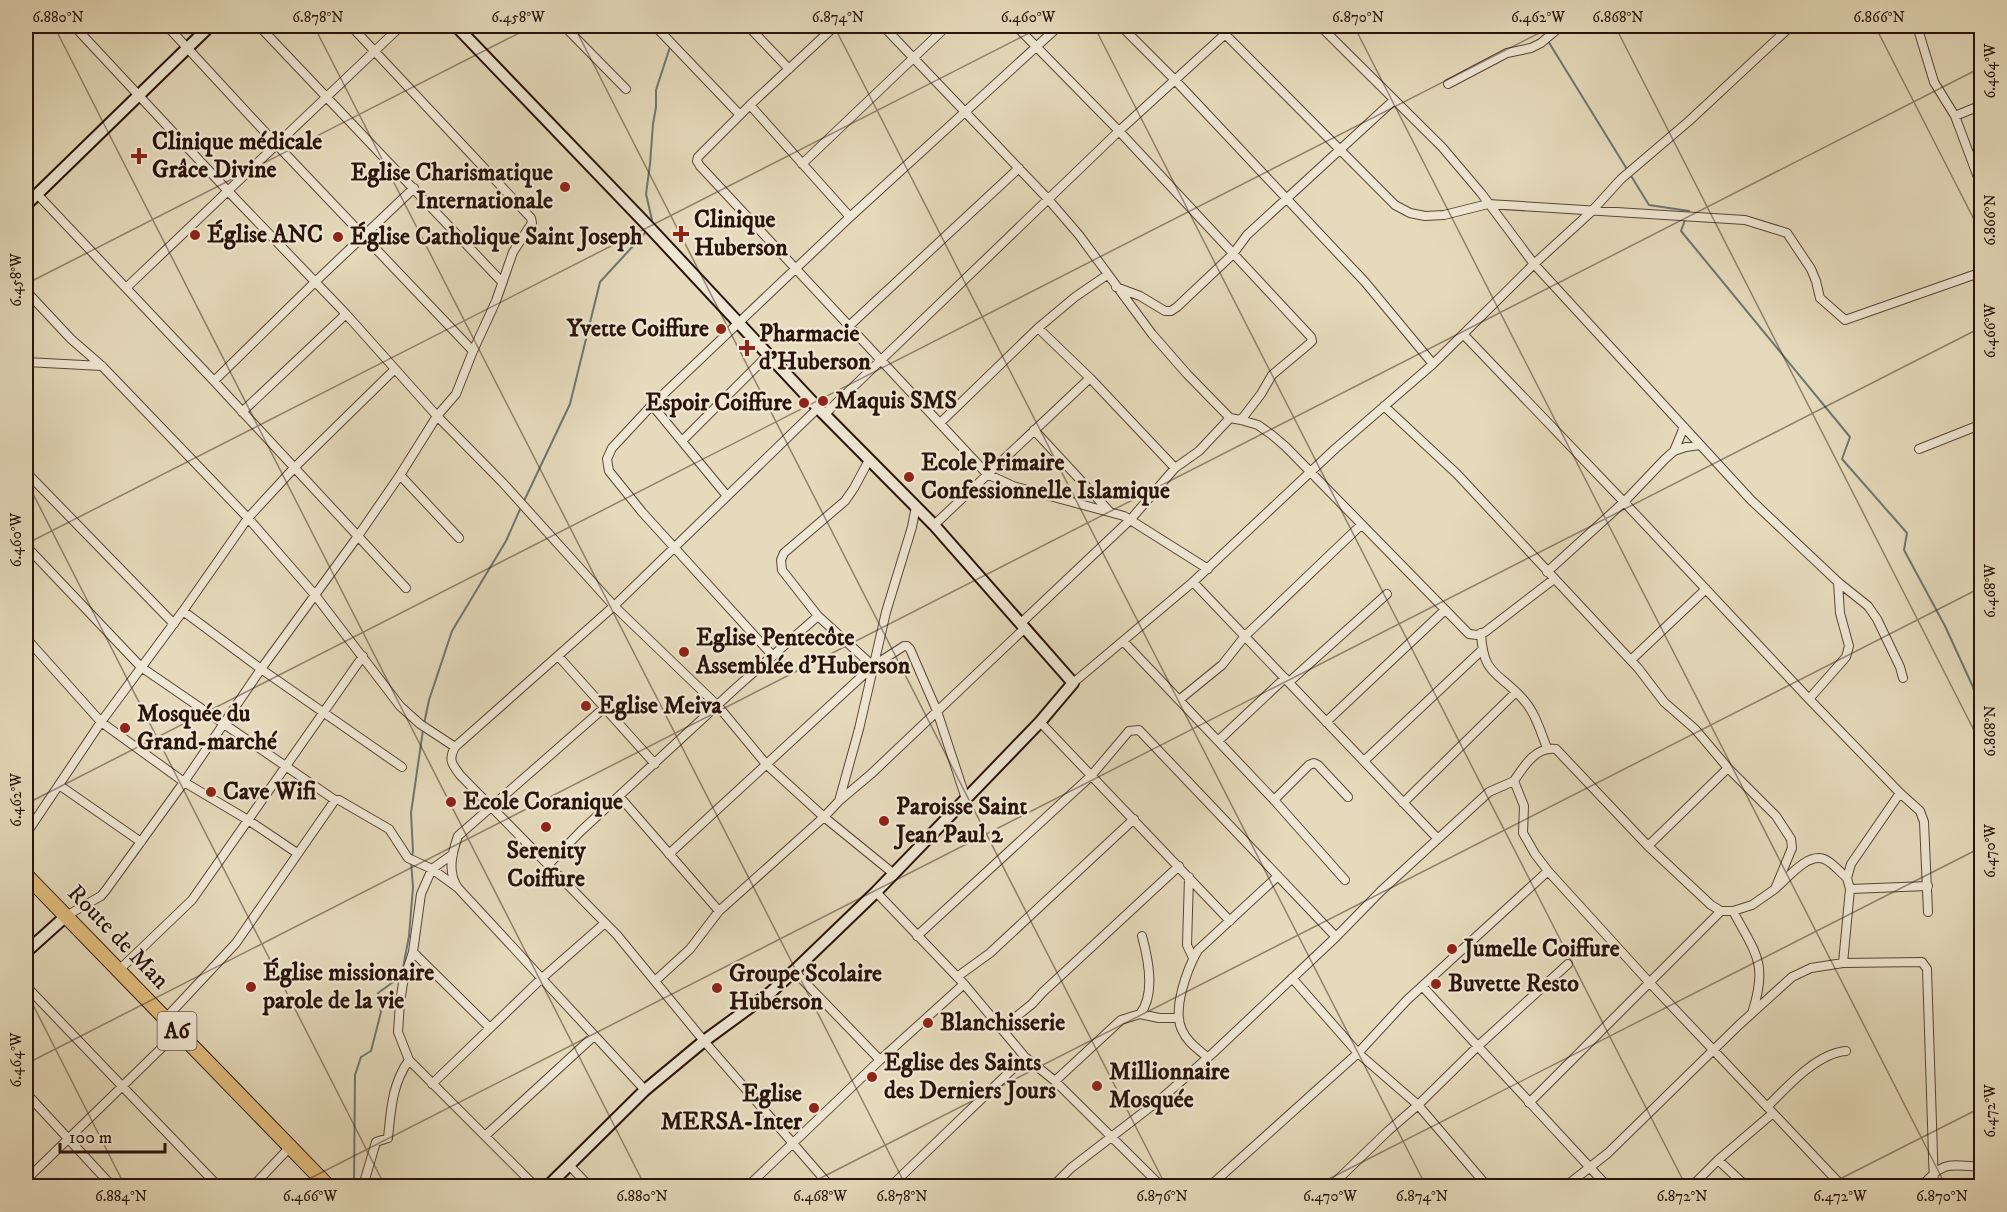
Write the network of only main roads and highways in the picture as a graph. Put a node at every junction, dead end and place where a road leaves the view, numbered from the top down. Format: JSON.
{"nodes":[{"id":1,"x":26,"y":875,"type":"edge"},
{"id":2,"x":328,"y":1186,"type":"edge"}],
"edges":[{"from":1,"to":2,"type":"highway","name":"Route de Man","number":"A6"}]}
